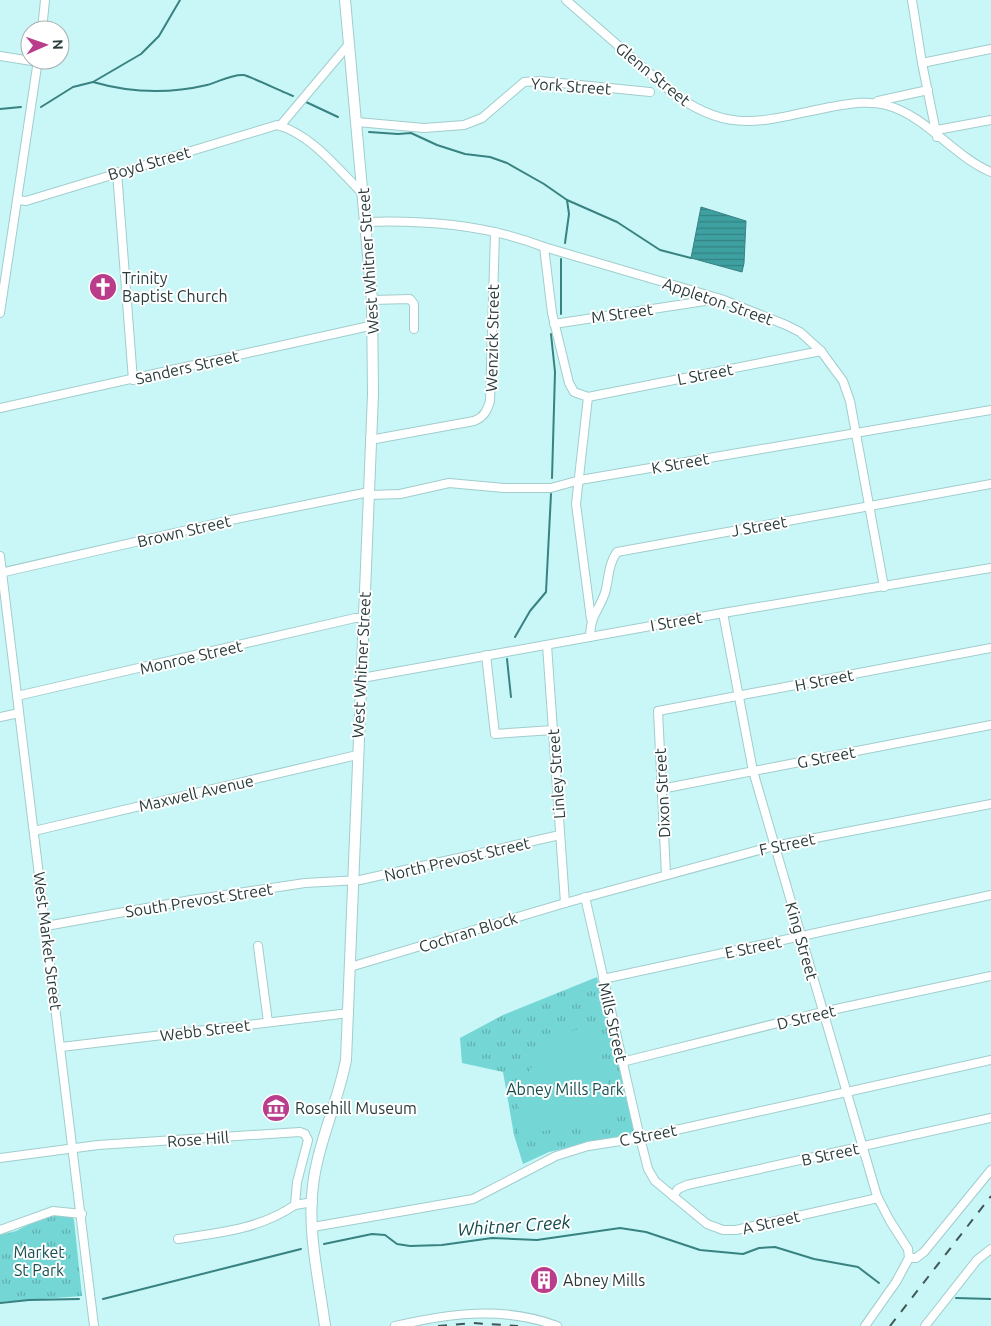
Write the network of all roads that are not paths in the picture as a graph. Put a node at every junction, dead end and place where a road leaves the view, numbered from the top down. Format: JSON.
{"nodes":[{"id":1,"x":45,"y":0,"type":"edge"},
{"id":2,"x":345,"y":0,"type":"edge"},
{"id":3,"x":566,"y":0,"type":"edge"},
{"id":4,"x":912,"y":0,"type":"edge"},
{"id":5,"x":43,"y":20,"type":"edge"},
{"id":6,"x":349,"y":44,"type":"junction"},
{"id":7,"x":991,"y":49,"type":"edge"},
{"id":8,"x":0,"y":56,"type":"edge"},
{"id":9,"x":20,"y":59,"type":"edge"},
{"id":10,"x":922,"y":63,"type":"junction"},
{"id":11,"x":37,"y":70,"type":"edge"},
{"id":12,"x":928,"y":90,"type":"junction"},
{"id":13,"x":650,"y":92,"type":"dead end"},
{"id":14,"x":871,"y":103,"type":"junction"},
{"id":15,"x":991,"y":120,"type":"edge"},
{"id":16,"x":357,"y":122,"type":"junction"},
{"id":17,"x":280,"y":126,"type":"junction"},
{"id":18,"x":937,"y":133,"type":"junction"},
{"id":19,"x":117,"y":172,"type":"junction"},
{"id":20,"x":991,"y":172,"type":"edge"},
{"id":21,"x":364,"y":195,"type":"junction"},
{"id":22,"x":17,"y":200,"type":"junction"},
{"id":23,"x":366,"y":222,"type":"junction"},
{"id":24,"x":495,"y":232,"type":"junction"},
{"id":25,"x":544,"y":247,"type":"junction"},
{"id":26,"x":3,"y":268,"type":"edge"},
{"id":27,"x":720,"y":299,"type":"junction"},
{"id":28,"x":372,"y":300,"type":"junction"},
{"id":29,"x":0,"y":313,"type":"edge"},
{"id":30,"x":554,"y":324,"type":"junction"},
{"id":31,"x":373,"y":327,"type":"junction"},
{"id":32,"x":414,"y":329,"type":"dead end"},
{"id":33,"x":821,"y":351,"type":"junction"},
{"id":34,"x":133,"y":380,"type":"junction"},
{"id":35,"x":588,"y":397,"type":"junction"},
{"id":36,"x":0,"y":408,"type":"edge"},
{"id":37,"x":991,"y":410,"type":"edge"},
{"id":38,"x":855,"y":433,"type":"junction"},
{"id":39,"x":370,"y":440,"type":"junction"},
{"id":40,"x":580,"y":480,"type":"junction"},
{"id":41,"x":991,"y":484,"type":"edge"},
{"id":42,"x":368,"y":493,"type":"junction"},
{"id":43,"x":868,"y":506,"type":"junction"},
{"id":44,"x":0,"y":556,"type":"edge"},
{"id":45,"x":991,"y":568,"type":"edge"},
{"id":46,"x":1,"y":573,"type":"edge"},
{"id":47,"x":884,"y":587,"type":"junction"},
{"id":48,"x":723,"y":613,"type":"junction"},
{"id":49,"x":364,"y":618,"type":"junction"},
{"id":50,"x":591,"y":619,"type":"junction"},
{"id":51,"x":590,"y":637,"type":"junction"},
{"id":52,"x":547,"y":645,"type":"junction"},
{"id":53,"x":991,"y":648,"type":"edge"},
{"id":54,"x":486,"y":656,"type":"junction"},
{"id":55,"x":362,"y":678,"type":"junction"},
{"id":56,"x":17,"y":696,"type":"junction"},
{"id":57,"x":737,"y":697,"type":"junction"},
{"id":58,"x":658,"y":712,"type":"joint"},
{"id":59,"x":19,"y":713,"type":"junction"},
{"id":60,"x":0,"y":717,"type":"edge"},
{"id":61,"x":991,"y":725,"type":"edge"},
{"id":62,"x":553,"y":730,"type":"junction"},
{"id":63,"x":357,"y":754,"type":"junction"},
{"id":64,"x":753,"y":771,"type":"junction"},
{"id":65,"x":661,"y":789,"type":"junction"},
{"id":66,"x":991,"y":804,"type":"edge"},
{"id":67,"x":34,"y":832,"type":"junction"},
{"id":68,"x":560,"y":835,"type":"junction"},
{"id":69,"x":774,"y":846,"type":"junction"},
{"id":70,"x":666,"y":876,"type":"junction"},
{"id":71,"x":353,"y":880,"type":"junction"},
{"id":72,"x":991,"y":895,"type":"edge"},
{"id":73,"x":585,"y":897,"type":"junction"},
{"id":74,"x":565,"y":903,"type":"junction"},
{"id":75,"x":46,"y":926,"type":"junction"},
{"id":76,"x":801,"y":936,"type":"junction"},
{"id":77,"x":258,"y":946,"type":"dead end"},
{"id":78,"x":350,"y":967,"type":"junction"},
{"id":79,"x":991,"y":976,"type":"edge"},
{"id":80,"x":603,"y":979,"type":"junction"},
{"id":81,"x":822,"y":1012,"type":"junction"},
{"id":82,"x":349,"y":1013,"type":"junction"},
{"id":83,"x":268,"y":1022,"type":"junction"},
{"id":84,"x":61,"y":1048,"type":"junction"},
{"id":85,"x":991,"y":1060,"type":"edge"},
{"id":86,"x":622,"y":1062,"type":"junction"},
{"id":87,"x":846,"y":1092,"type":"junction"},
{"id":88,"x":991,"y":1118,"type":"edge"},
{"id":89,"x":640,"y":1138,"type":"junction"},
{"id":90,"x":73,"y":1147,"type":"junction"},
{"id":91,"x":862,"y":1147,"type":"junction"},
{"id":92,"x":0,"y":1158,"type":"edge"},
{"id":93,"x":991,"y":1170,"type":"edge"},
{"id":94,"x":673,"y":1196,"type":"junction"},
{"id":95,"x":878,"y":1198,"type":"junction"},
{"id":96,"x":313,"y":1202,"type":"junction"},
{"id":97,"x":295,"y":1205,"type":"junction"},
{"id":98,"x":82,"y":1214,"type":"junction"},
{"id":99,"x":313,"y":1227,"type":"junction"},
{"id":100,"x":0,"y":1230,"type":"edge"},
{"id":101,"x":178,"y":1239,"type":"dead end"},
{"id":102,"x":991,"y":1249,"type":"edge"},
{"id":103,"x":909,"y":1258,"type":"junction"},
{"id":104,"x":94,"y":1326,"type":"edge"},
{"id":105,"x":325,"y":1326,"type":"edge"},
{"id":106,"x":395,"y":1326,"type":"edge"},
{"id":107,"x":557,"y":1326,"type":"edge"},
{"id":108,"x":865,"y":1326,"type":"edge"},
{"id":109,"x":925,"y":1326,"type":"edge"}],
"edges":[{"from":1,"to":5,"type":"street"},
{"from":2,"to":6,"type":"main road","name":"West Whitner Street"},
{"from":3,"to":14,"type":"street","name":"Glenn Street"},
{"from":4,"to":10,"type":"street"},
{"from":6,"to":16,"type":"main road","name":"West Whitner Street"},
{"from":6,"to":17,"type":"street"},
{"from":7,"to":10,"type":"street"},
{"from":8,"to":9,"type":"street"},
{"from":10,"to":12,"type":"street"},
{"from":11,"to":22,"type":"street"},
{"from":12,"to":14,"type":"street","name":"Glenn Street"},
{"from":12,"to":18,"type":"street"},
{"from":13,"to":16,"type":"street","name":"York Street"},
{"from":14,"to":18,"type":"street","name":"Glenn Street"},
{"from":15,"to":18,"type":"street"},
{"from":16,"to":21,"type":"main road","name":"West Whitner Street"},
{"from":17,"to":19,"type":"street","name":"Boyd Street"},
{"from":17,"to":21,"type":"street"},
{"from":18,"to":20,"type":"street","name":"Glenn Street"},
{"from":19,"to":22,"type":"street","name":"Boyd Street"},
{"from":19,"to":34,"type":"street"},
{"from":21,"to":23,"type":"main road","name":"West Whitner Street"},
{"from":22,"to":26,"type":"street"},
{"from":23,"to":24,"type":"street","name":"Appleton Street"},
{"from":23,"to":28,"type":"main road","name":"West Whitner Street"},
{"from":24,"to":25,"type":"street","name":"Appleton Street"},
{"from":24,"to":39,"type":"street","name":"Wenzick Street"},
{"from":25,"to":27,"type":"street","name":"Appleton Street"},
{"from":25,"to":30,"type":"street"},
{"from":26,"to":29,"type":"street"},
{"from":27,"to":30,"type":"street","name":"M Street"},
{"from":27,"to":33,"type":"street","name":"Appleton Street"},
{"from":28,"to":31,"type":"main road","name":"West Whitner Street"},
{"from":28,"to":32,"type":"street"},
{"from":30,"to":35,"type":"street"},
{"from":31,"to":34,"type":"street","name":"Sanders Street"},
{"from":31,"to":39,"type":"main road","name":"West Whitner Street"},
{"from":33,"to":35,"type":"street","name":"L Street"},
{"from":33,"to":38,"type":"street","name":"Appleton Street"},
{"from":34,"to":36,"type":"street","name":"Sanders Street"},
{"from":35,"to":40,"type":"street"},
{"from":37,"to":38,"type":"street","name":"K Street"},
{"from":38,"to":40,"type":"street","name":"K Street"},
{"from":38,"to":43,"type":"street","name":"Appleton Street"},
{"from":39,"to":42,"type":"main road","name":"West Whitner Street"},
{"from":40,"to":42,"type":"street","name":"K Street"},
{"from":40,"to":50,"type":"street"},
{"from":41,"to":43,"type":"street","name":"J Street"},
{"from":42,"to":46,"type":"street","name":"Brown Street"},
{"from":42,"to":49,"type":"main road","name":"West Whitner Street"},
{"from":43,"to":47,"type":"street","name":"Appleton Street"},
{"from":43,"to":50,"type":"street","name":"J Street"},
{"from":44,"to":46,"type":"street","name":"West Market Street"},
{"from":45,"to":47,"type":"street","name":"I Street"},
{"from":46,"to":56,"type":"street","name":"West Market Street"},
{"from":47,"to":48,"type":"street","name":"I Street"},
{"from":48,"to":51,"type":"street","name":"I Street"},
{"from":48,"to":57,"type":"street","name":"King Street"},
{"from":49,"to":55,"type":"main road","name":"West Whitner Street"},
{"from":49,"to":56,"type":"street","name":"Monroe Street"},
{"from":50,"to":51,"type":"street","name":"J Street"},
{"from":51,"to":52,"type":"street","name":"I Street"},
{"from":52,"to":54,"type":"street","name":"I Street"},
{"from":52,"to":62,"type":"street","name":"Linley Street"},
{"from":53,"to":57,"type":"street","name":"H Street"},
{"from":54,"to":55,"type":"street","name":"I Street"},
{"from":54,"to":62,"type":"street"},
{"from":55,"to":63,"type":"main road","name":"West Whitner Street"},
{"from":56,"to":59,"type":"street","name":"West Market Street"},
{"from":57,"to":58,"type":"street","name":"H Street"},
{"from":57,"to":64,"type":"street","name":"King Street"},
{"from":58,"to":65,"type":"street","name":"Dixon Street"},
{"from":59,"to":60,"type":"street"},
{"from":59,"to":67,"type":"street","name":"West Market Street"},
{"from":61,"to":64,"type":"street","name":"G Street"},
{"from":62,"to":68,"type":"street","name":"Linley Street"},
{"from":63,"to":67,"type":"street","name":"Maxwell Avenue"},
{"from":63,"to":71,"type":"main road","name":"West Whitner Street"},
{"from":64,"to":65,"type":"street","name":"G Street"},
{"from":64,"to":69,"type":"street","name":"King Street"},
{"from":65,"to":70,"type":"street","name":"Dixon Street"},
{"from":66,"to":69,"type":"street","name":"F Street"},
{"from":67,"to":75,"type":"street","name":"West Market Street"},
{"from":68,"to":71,"type":"street","name":"North Prevost Street"},
{"from":68,"to":74,"type":"street","name":"Linley Street"},
{"from":69,"to":70,"type":"street","name":"F Street"},
{"from":69,"to":76,"type":"street","name":"King Street"},
{"from":70,"to":73,"type":"street","name":"F Street"},
{"from":71,"to":75,"type":"street","name":"South Prevost Street"},
{"from":71,"to":78,"type":"main road","name":"West Whitner Street"},
{"from":72,"to":76,"type":"street","name":"E Street"},
{"from":73,"to":74,"type":"street","name":"Cochran Block"},
{"from":73,"to":80,"type":"street","name":"Mills Street"},
{"from":74,"to":78,"type":"street","name":"Cochran Block"},
{"from":75,"to":84,"type":"street","name":"West Market Street"},
{"from":76,"to":80,"type":"street","name":"E Street"},
{"from":76,"to":81,"type":"street","name":"King Street"},
{"from":77,"to":83,"type":"street"},
{"from":78,"to":82,"type":"main road","name":"West Whitner Street"},
{"from":79,"to":81,"type":"street","name":"D Street"},
{"from":80,"to":86,"type":"street","name":"Mills Street"},
{"from":81,"to":86,"type":"street","name":"D Street"},
{"from":81,"to":87,"type":"street","name":"King Street"},
{"from":82,"to":83,"type":"street","name":"Webb Street"},
{"from":82,"to":96,"type":"main road","name":"West Whitner Street"},
{"from":83,"to":84,"type":"street","name":"Webb Street"},
{"from":84,"to":90,"type":"street","name":"West Market Street"},
{"from":85,"to":87,"type":"street","name":"C Street"},
{"from":86,"to":89,"type":"street","name":"Mills Street"},
{"from":87,"to":89,"type":"street","name":"C Street"},
{"from":87,"to":91,"type":"street","name":"King Street"},
{"from":88,"to":91,"type":"street","name":"B Street"},
{"from":89,"to":94,"type":"street","name":"Mills Street"},
{"from":89,"to":99,"type":"street","name":"C Street"},
{"from":90,"to":92,"type":"street","name":"Rose Hill"},
{"from":90,"to":97,"type":"street","name":"Rose Hill"},
{"from":90,"to":98,"type":"street","name":"West Market Street"},
{"from":91,"to":94,"type":"street","name":"B Street"},
{"from":91,"to":95,"type":"street","name":"King Street"},
{"from":93,"to":103,"type":"street"},
{"from":94,"to":95,"type":"street","name":"A Street"},
{"from":95,"to":103,"type":"street","name":"King Street"},
{"from":96,"to":97,"type":"street"},
{"from":96,"to":99,"type":"main road","name":"West Whitner Street"},
{"from":97,"to":101,"type":"street"},
{"from":98,"to":100,"type":"street"},
{"from":98,"to":104,"type":"street","name":"West Market Street"},
{"from":99,"to":105,"type":"main road","name":"West Whitner Street"},
{"from":102,"to":109,"type":"street"},
{"from":103,"to":108,"type":"street"},
{"from":106,"to":107,"type":"street"}]}
